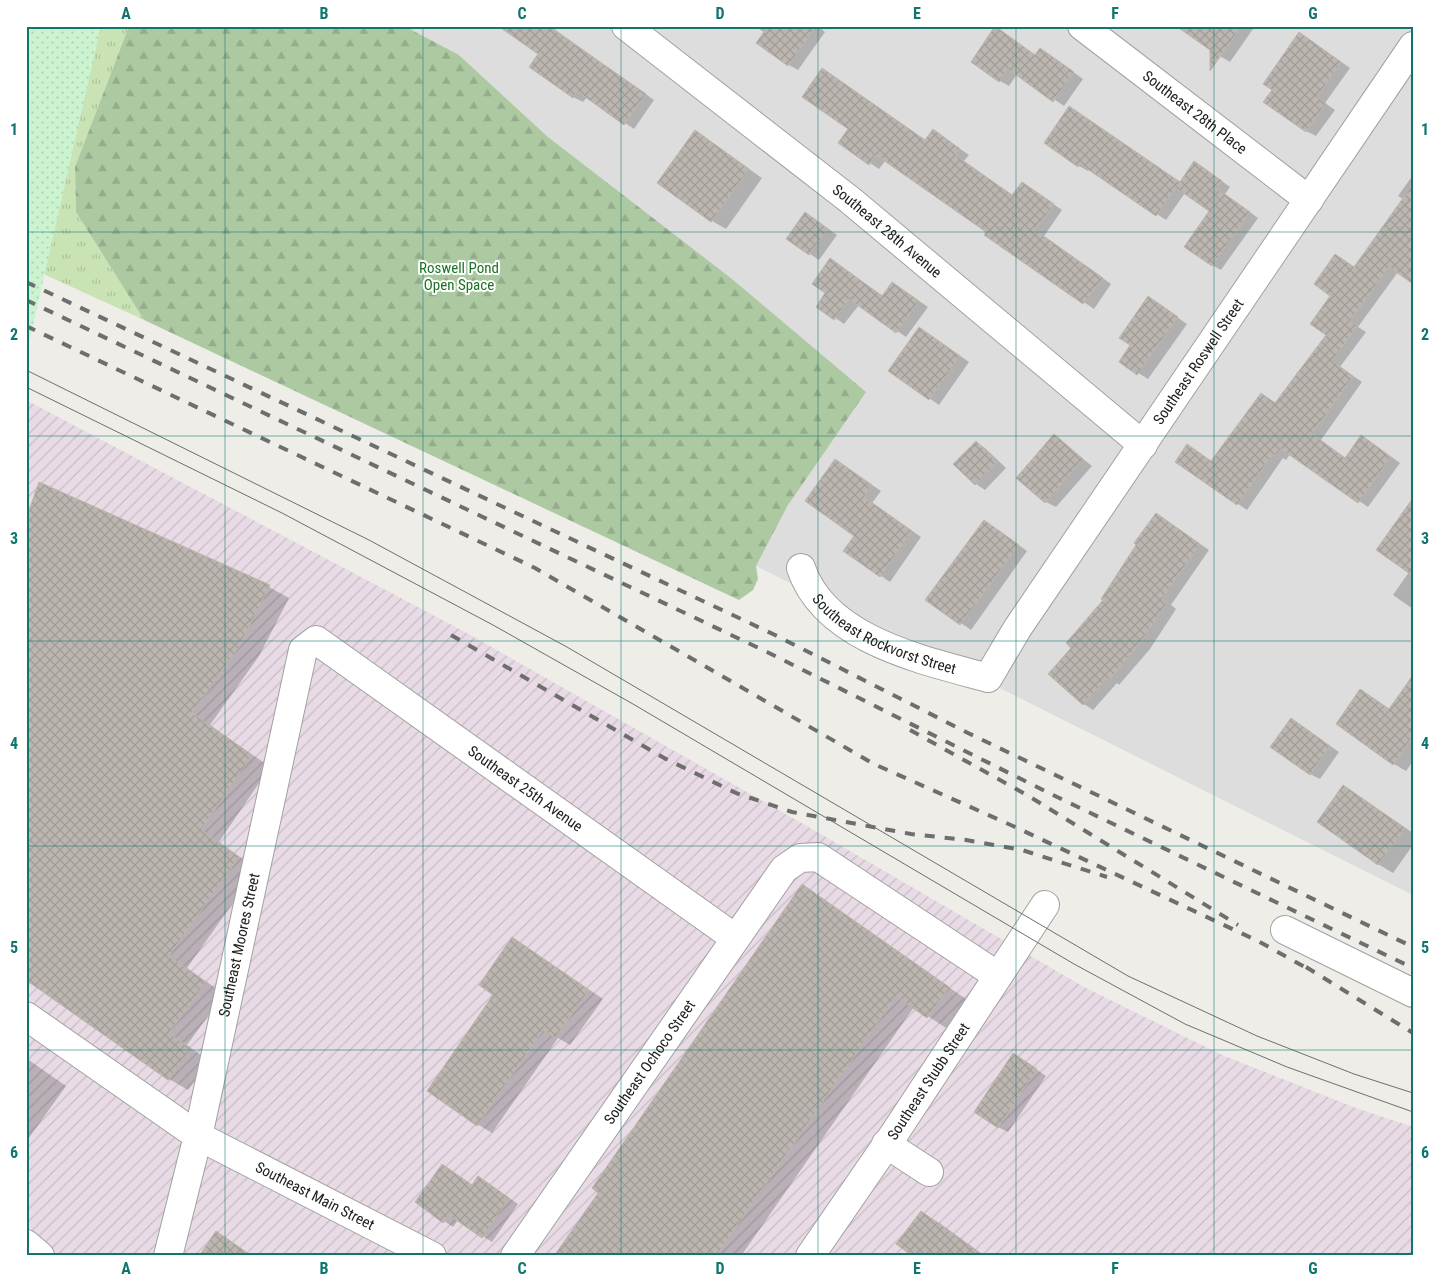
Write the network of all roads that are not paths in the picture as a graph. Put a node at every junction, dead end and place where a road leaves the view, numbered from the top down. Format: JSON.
{"nodes":[{"id":1,"x":626,"y":26,"type":"edge"},
{"id":2,"x":1082,"y":26,"type":"edge"},
{"id":3,"x":1413,"y":46,"type":"edge"},
{"id":4,"x":1309,"y":200,"type":"junction"},
{"id":5,"x":1143,"y":445,"type":"junction"},
{"id":6,"x":801,"y":568,"type":"dead end"},
{"id":7,"x":316,"y":640,"type":"joint"},
{"id":8,"x":988,"y":678,"type":"joint"},
{"id":9,"x":1045,"y":905,"type":"dead end"},
{"id":10,"x":1285,"y":930,"type":"dead end"},
{"id":11,"x":735,"y":938,"type":"junction"},
{"id":12,"x":998,"y":976,"type":"junction"},
{"id":13,"x":1413,"y":993,"type":"edge"},
{"id":14,"x":26,"y":1016,"type":"edge"},
{"id":15,"x":198,"y":1136,"type":"junction"},
{"id":16,"x":886,"y":1144,"type":"junction"},
{"id":17,"x":929,"y":1172,"type":"dead end"},
{"id":18,"x":26,"y":1244,"type":"edge"},
{"id":19,"x":40,"y":1256,"type":"edge"},
{"id":20,"x":168,"y":1256,"type":"edge"},
{"id":21,"x":432,"y":1256,"type":"edge"},
{"id":22,"x":515,"y":1256,"type":"edge"},
{"id":23,"x":810,"y":1256,"type":"edge"}],
"edges":[{"from":1,"to":5,"type":"street","name":"Southeast 28th Avenue"},
{"from":2,"to":4,"type":"street","name":"Southeast 28th Place"},
{"from":3,"to":4,"type":"street","name":"Southeast Roswell Street"},
{"from":4,"to":5,"type":"street","name":"Southeast Roswell Street"},
{"from":5,"to":8,"type":"street","name":"Southeast Roswell Street"},
{"from":6,"to":8,"type":"street","name":"Southeast Rockvorst Street"},
{"from":7,"to":11,"type":"street","name":"Southeast 25th Avenue"},
{"from":7,"to":15,"type":"street","name":"Southeast Moores Street"},
{"from":9,"to":12,"type":"street","name":"Southeast Stubb Street"},
{"from":10,"to":13,"type":"street"},
{"from":11,"to":12,"type":"street","name":"Southeast Ochoco Street"},
{"from":11,"to":22,"type":"street","name":"Southeast Ochoco Street"},
{"from":12,"to":16,"type":"street","name":"Southeast Stubb Street"},
{"from":14,"to":15,"type":"street","name":"Southeast Main Street"},
{"from":15,"to":20,"type":"street","name":"Southeast Moores Street"},
{"from":15,"to":21,"type":"street","name":"Southeast Main Street"},
{"from":16,"to":17,"type":"street"},
{"from":16,"to":23,"type":"street","name":"Southeast Stubb Street"},
{"from":18,"to":19,"type":"street"}]}
